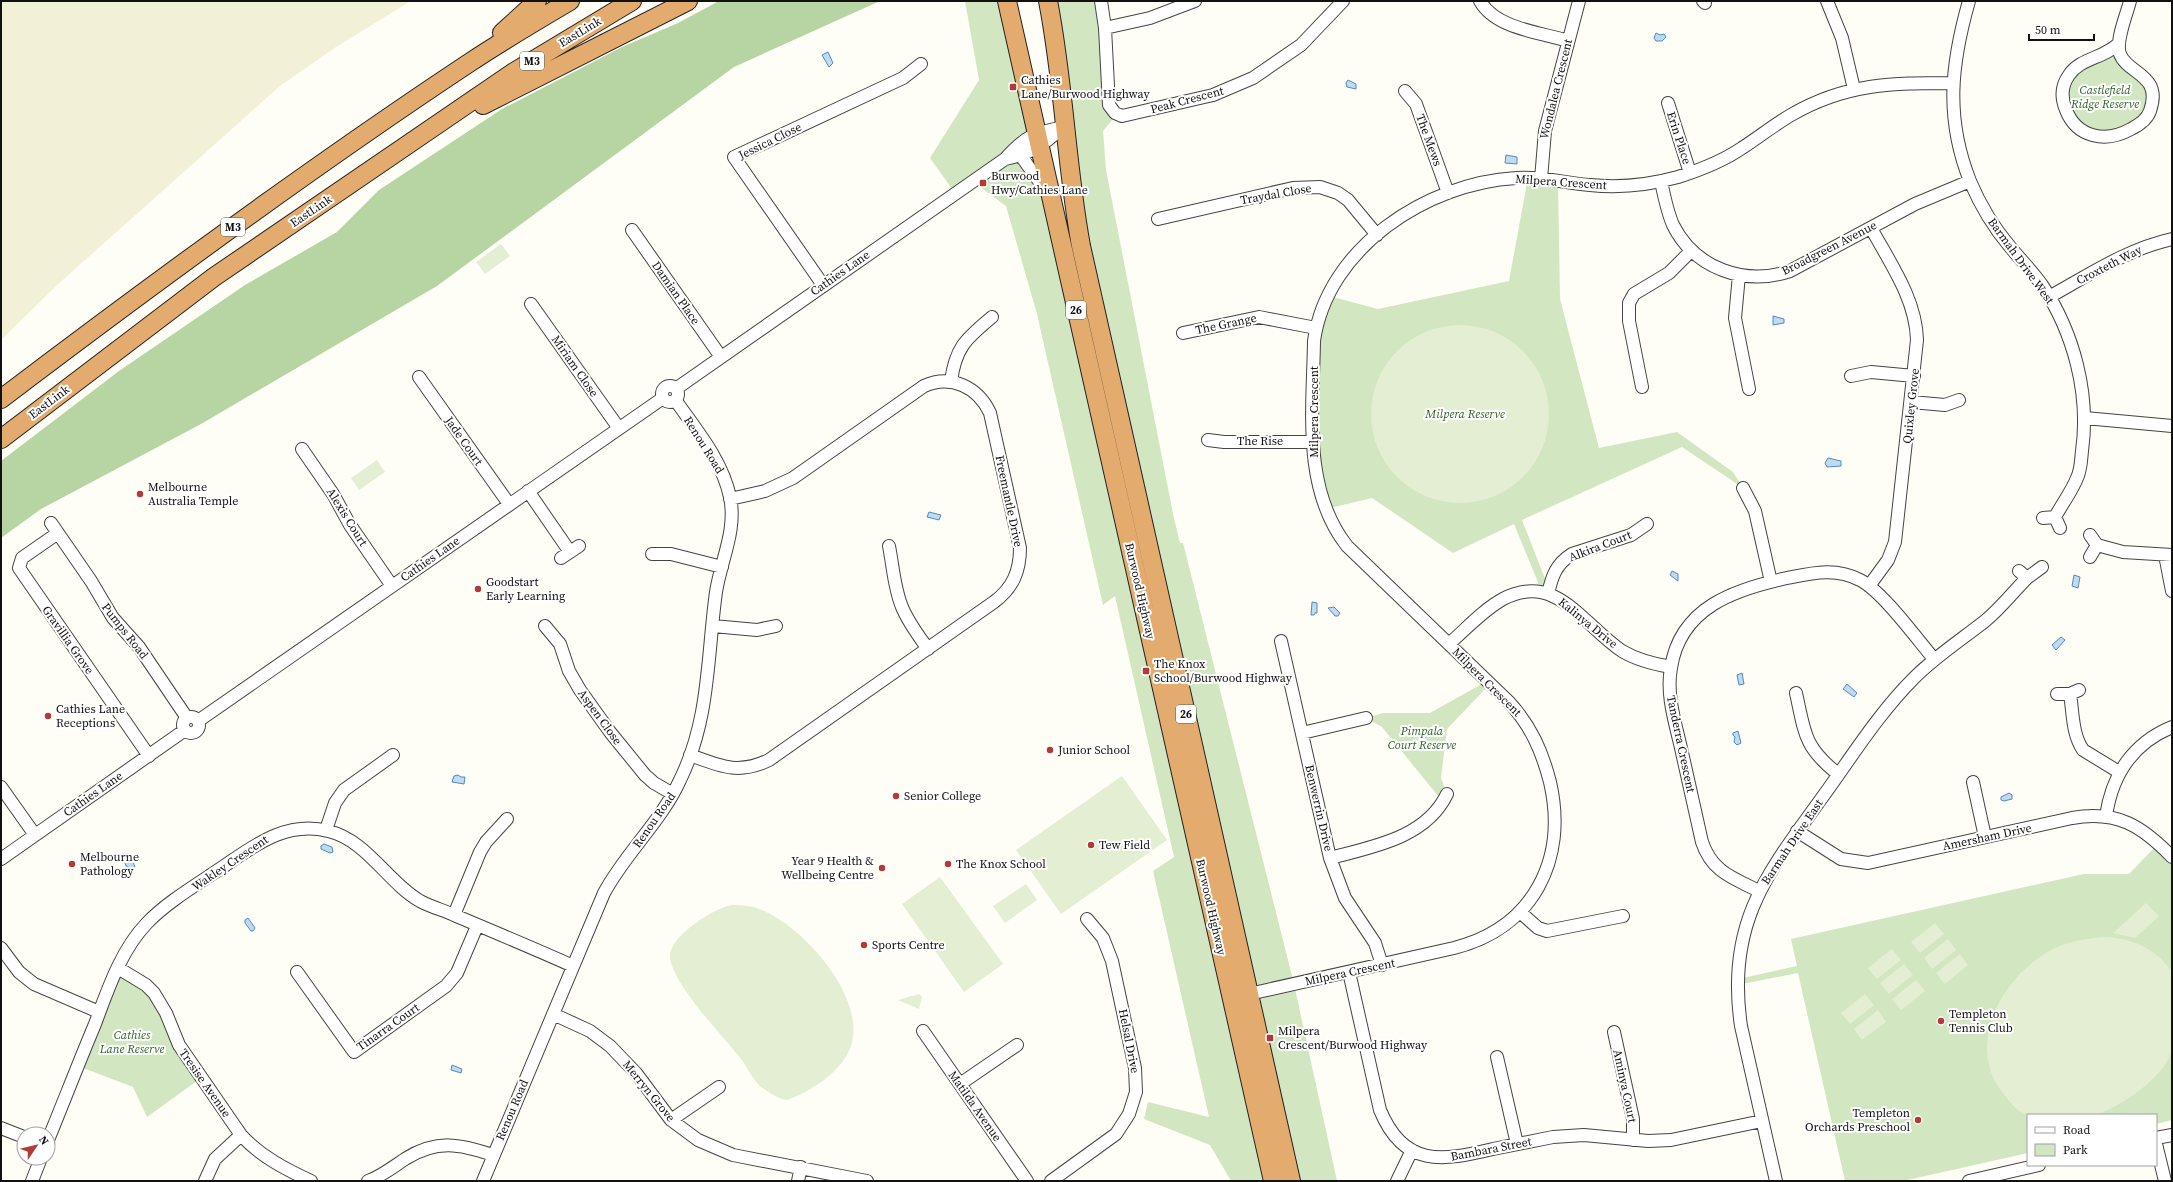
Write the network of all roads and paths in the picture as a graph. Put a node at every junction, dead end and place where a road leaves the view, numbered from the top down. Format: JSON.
{"nodes":[{"id":1,"x":537,"y":1,"type":"edge"},
{"id":2,"x":570,"y":1,"type":"edge"},
{"id":3,"x":632,"y":1,"type":"edge"},
{"id":4,"x":688,"y":1,"type":"edge"},
{"id":5,"x":1007,"y":1,"type":"edge"},
{"id":6,"x":1048,"y":1,"type":"edge"},
{"id":7,"x":1101,"y":1,"type":"edge"},
{"id":8,"x":1195,"y":1,"type":"edge"},
{"id":9,"x":1342,"y":1,"type":"edge"},
{"id":10,"x":1480,"y":1,"type":"edge"},
{"id":11,"x":1579,"y":1,"type":"edge"},
{"id":12,"x":1826,"y":1,"type":"edge"},
{"id":13,"x":1968,"y":1,"type":"edge"},
{"id":14,"x":2130,"y":1,"type":"edge"},
{"id":15,"x":1105,"y":28,"type":"junction"},
{"id":16,"x":1568,"y":41,"type":"junction"},
{"id":17,"x":2119,"y":43,"type":"junction"},
{"id":18,"x":470,"y":62,"type":"junction"},
{"id":19,"x":921,"y":64,"type":"dead end"},
{"id":20,"x":1953,"y":83,"type":"junction"},
{"id":21,"x":1854,"y":89,"type":"junction"},
{"id":22,"x":1405,"y":91,"type":"dead end"},
{"id":23,"x":1668,"y":103,"type":"dead end"},
{"id":24,"x":435,"y":127,"type":"junction"},
{"id":25,"x":1064,"y":127,"type":"junction"},
{"id":26,"x":1038,"y":140,"type":"junction"},
{"id":27,"x":1021,"y":156,"type":"junction"},
{"id":28,"x":1005,"y":160,"type":"junction"},
{"id":29,"x":1690,"y":173,"type":"junction"},
{"id":30,"x":1541,"y":179,"type":"junction"},
{"id":31,"x":1661,"y":181,"type":"junction"},
{"id":32,"x":1970,"y":181,"type":"junction"},
{"id":33,"x":1448,"y":193,"type":"junction"},
{"id":34,"x":1051,"y":198,"type":"junction"},
{"id":35,"x":1158,"y":219,"type":"dead end"},
{"id":36,"x":1870,"y":228,"type":"junction"},
{"id":37,"x":632,"y":230,"type":"dead end"},
{"id":38,"x":1377,"y":234,"type":"junction"},
{"id":39,"x":2172,"y":240,"type":"edge"},
{"id":40,"x":1081,"y":246,"type":"junction"},
{"id":41,"x":1691,"y":251,"type":"junction"},
{"id":42,"x":1063,"y":253,"type":"junction"},
{"id":43,"x":1739,"y":275,"type":"junction"},
{"id":44,"x":823,"y":285,"type":"junction"},
{"id":45,"x":2049,"y":297,"type":"junction"},
{"id":46,"x":531,"y":304,"type":"dead end"},
{"id":47,"x":992,"y":317,"type":"dead end"},
{"id":48,"x":1316,"y":328,"type":"junction"},
{"id":49,"x":1183,"y":333,"type":"dead end"},
{"id":50,"x":721,"y":356,"type":"junction"},
{"id":51,"x":1851,"y":376,"type":"dead end"},
{"id":52,"x":1914,"y":376,"type":"junction"},
{"id":53,"x":419,"y":377,"type":"dead end"},
{"id":54,"x":951,"y":382,"type":"junction"},
{"id":55,"x":1642,"y":387,"type":"dead end"},
{"id":56,"x":677,"y":388,"type":"junction"},
{"id":57,"x":1749,"y":389,"type":"dead end"},
{"id":58,"x":663,"y":398,"type":"junction"},
{"id":59,"x":1,"y":399,"type":"edge"},
{"id":60,"x":1959,"y":400,"type":"dead end"},
{"id":61,"x":676,"y":401,"type":"junction"},
{"id":62,"x":1911,"y":402,"type":"junction"},
{"id":63,"x":2085,"y":418,"type":"junction"},
{"id":64,"x":2172,"y":426,"type":"edge"},
{"id":65,"x":618,"y":428,"type":"junction"},
{"id":66,"x":1,"y":439,"type":"edge"},
{"id":67,"x":1208,"y":440,"type":"dead end"},
{"id":68,"x":1313,"y":442,"type":"junction"},
{"id":69,"x":302,"y":449,"type":"dead end"},
{"id":70,"x":1743,"y":488,"type":"dead end"},
{"id":71,"x":528,"y":491,"type":"junction"},
{"id":72,"x":730,"y":499,"type":"junction"},
{"id":73,"x":509,"y":504,"type":"junction"},
{"id":74,"x":51,"y":523,"type":"dead end"},
{"id":75,"x":1647,"y":524,"type":"dead end"},
{"id":76,"x":2060,"y":528,"type":"dead end"},
{"id":77,"x":58,"y":534,"type":"junction"},
{"id":78,"x":2090,"y":535,"type":"dead end"},
{"id":79,"x":2097,"y":545,"type":"junction"},
{"id":80,"x":889,"y":546,"type":"dead end"},
{"id":81,"x":570,"y":552,"type":"dead end"},
{"id":82,"x":652,"y":554,"type":"dead end"},
{"id":83,"x":2169,"y":555,"type":"edge"},
{"id":84,"x":2090,"y":557,"type":"dead end"},
{"id":85,"x":2042,"y":566,"type":"dead end"},
{"id":86,"x":722,"y":567,"type":"junction"},
{"id":87,"x":1771,"y":582,"type":"junction"},
{"id":88,"x":392,"y":586,"type":"junction"},
{"id":89,"x":1869,"y":586,"type":"junction"},
{"id":90,"x":2172,"y":590,"type":"edge"},
{"id":91,"x":1548,"y":594,"type":"junction"},
{"id":92,"x":545,"y":626,"type":"dead end"},
{"id":93,"x":713,"y":626,"type":"junction"},
{"id":94,"x":776,"y":626,"type":"dead end"},
{"id":95,"x":1281,"y":641,"type":"dead end"},
{"id":96,"x":1449,"y":644,"type":"junction"},
{"id":97,"x":928,"y":649,"type":"junction"},
{"id":98,"x":1934,"y":659,"type":"junction"},
{"id":99,"x":1671,"y":667,"type":"junction"},
{"id":100,"x":1796,"y":693,"type":"dead end"},
{"id":101,"x":2057,"y":694,"type":"dead end"},
{"id":102,"x":1366,"y":718,"type":"dead end"},
{"id":103,"x":193,"y":719,"type":"junction"},
{"id":104,"x":2172,"y":727,"type":"edge"},
{"id":105,"x":1302,"y":733,"type":"junction"},
{"id":106,"x":393,"y":755,"type":"dead end"},
{"id":107,"x":149,"y":756,"type":"junction"},
{"id":108,"x":690,"y":756,"type":"junction"},
{"id":109,"x":2119,"y":772,"type":"junction"},
{"id":110,"x":1838,"y":774,"type":"junction"},
{"id":111,"x":1973,"y":782,"type":"dead end"},
{"id":112,"x":1,"y":786,"type":"edge"},
{"id":113,"x":673,"y":794,"type":"junction"},
{"id":114,"x":1447,"y":794,"type":"dead end"},
{"id":115,"x":2106,"y":816,"type":"junction"},
{"id":116,"x":507,"y":819,"type":"dead end"},
{"id":117,"x":326,"y":830,"type":"junction"},
{"id":118,"x":1797,"y":831,"type":"junction"},
{"id":119,"x":35,"y":835,"type":"junction"},
{"id":120,"x":1985,"y":837,"type":"junction"},
{"id":121,"x":2172,"y":857,"type":"edge"},
{"id":122,"x":1330,"y":858,"type":"junction"},
{"id":123,"x":1,"y":859,"type":"edge"},
{"id":124,"x":1759,"y":891,"type":"junction"},
{"id":125,"x":1520,"y":912,"type":"junction"},
{"id":126,"x":454,"y":915,"type":"junction"},
{"id":127,"x":1623,"y":916,"type":"dead end"},
{"id":128,"x":1086,"y":919,"type":"dead end"},
{"id":129,"x":477,"y":926,"type":"junction"},
{"id":130,"x":1,"y":948,"type":"edge"},
{"id":131,"x":1382,"y":965,"type":"junction"},
{"id":132,"x":573,"y":966,"type":"junction"},
{"id":133,"x":118,"y":968,"type":"junction"},
{"id":134,"x":297,"y":972,"type":"dead end"},
{"id":135,"x":1349,"y":972,"type":"junction"},
{"id":136,"x":1249,"y":994,"type":"junction"},
{"id":137,"x":100,"y":1012,"type":"junction"},
{"id":138,"x":553,"y":1014,"type":"junction"},
{"id":139,"x":923,"y":1031,"type":"dead end"},
{"id":140,"x":1614,"y":1032,"type":"dead end"},
{"id":141,"x":1017,"y":1045,"type":"dead end"},
{"id":142,"x":1497,"y":1057,"type":"dead end"},
{"id":143,"x":960,"y":1084,"type":"junction"},
{"id":144,"x":719,"y":1087,"type":"dead end"},
{"id":145,"x":672,"y":1120,"type":"junction"},
{"id":146,"x":1762,"y":1121,"type":"junction"},
{"id":147,"x":54,"y":1126,"type":"edge"},
{"id":148,"x":1,"y":1128,"type":"edge"},
{"id":149,"x":16,"y":1134,"type":"edge"},
{"id":150,"x":241,"y":1135,"type":"junction"},
{"id":151,"x":2172,"y":1135,"type":"edge"},
{"id":152,"x":2157,"y":1138,"type":"edge"},
{"id":153,"x":1633,"y":1140,"type":"junction"},
{"id":154,"x":1516,"y":1144,"type":"junction"},
{"id":155,"x":2157,"y":1148,"type":"edge"},
{"id":156,"x":1412,"y":1150,"type":"junction"},
{"id":157,"x":493,"y":1155,"type":"junction"},
{"id":158,"x":38,"y":1166,"type":"edge"},
{"id":159,"x":2036,"y":1166,"type":"edge"},
{"id":160,"x":801,"y":1167,"type":"junction"},
{"id":161,"x":2008,"y":1177,"type":"edge"},
{"id":162,"x":32,"y":1181,"type":"edge"},
{"id":163,"x":205,"y":1181,"type":"edge"},
{"id":164,"x":311,"y":1181,"type":"edge"},
{"id":165,"x":368,"y":1181,"type":"edge"},
{"id":166,"x":483,"y":1181,"type":"edge"},
{"id":167,"x":798,"y":1181,"type":"edge"},
{"id":168,"x":867,"y":1181,"type":"edge"},
{"id":169,"x":1027,"y":1181,"type":"edge"},
{"id":170,"x":1051,"y":1181,"type":"edge"},
{"id":171,"x":1273,"y":1181,"type":"edge"},
{"id":172,"x":1291,"y":1181,"type":"edge"},
{"id":173,"x":1397,"y":1181,"type":"edge"},
{"id":174,"x":1776,"y":1181,"type":"edge"},
{"id":175,"x":1969,"y":1181,"type":"edge"},
{"id":176,"x":2165,"y":1181,"type":"edge"}],
"edges":[{"from":1,"to":18,"type":"highway"},
{"from":2,"to":18,"type":"highway","number":"M3"},
{"from":3,"to":24,"type":"highway","name":"EastLink","number":"M3"},
{"from":4,"to":24,"type":"highway"},
{"from":5,"to":26,"type":"highway","name":"Burwood Highway","number":"26"},
{"from":6,"to":25,"type":"highway","name":"Burwood Highway","number":"26"},
{"from":7,"to":15,"type":"street","name":"Peak Crescent"},
{"from":8,"to":15,"type":"street"},
{"from":9,"to":15,"type":"street","name":"Peak Crescent"},
{"from":10,"to":16,"type":"street"},
{"from":11,"to":16,"type":"street","name":"Wondalea Crescent"},
{"from":12,"to":21,"type":"street"},
{"from":13,"to":20,"type":"street","name":"Barmah Drive West"},
{"from":14,"to":17,"type":"street"},
{"from":16,"to":30,"type":"street","name":"Wondalea Crescent"},
{"from":17,"to":17,"type":"street"},
{"from":18,"to":59,"type":"highway","number":"M3"},
{"from":19,"to":44,"type":"street","name":"Jessica Close"},
{"from":20,"to":21,"type":"street","name":"Milpera Crescent"},
{"from":20,"to":32,"type":"street","name":"Barmah Drive West"},
{"from":21,"to":29,"type":"street","name":"Milpera Crescent"},
{"from":22,"to":33,"type":"street","name":"The Mews"},
{"from":23,"to":29,"type":"street","name":"Erin Place"},
{"from":24,"to":66,"type":"highway","name":"EastLink","number":"M3"},
{"from":25,"to":26,"type":"street","name":"Cathies Lane"},
{"from":25,"to":40,"type":"highway","name":"Burwood Highway","number":"26"},
{"from":26,"to":27,"type":"street","name":"Cathies Lane"},
{"from":26,"to":28,"type":"street","name":"Cathies Lane"},
{"from":26,"to":34,"type":"highway","name":"Burwood Highway","number":"26"},
{"from":27,"to":28,"type":"street","name":"Cathies Lane"},
{"from":27,"to":34,"type":"street"},
{"from":28,"to":44,"type":"street","name":"Cathies Lane"},
{"from":29,"to":31,"type":"street","name":"Milpera Crescent"},
{"from":30,"to":31,"type":"street","name":"Milpera Crescent"},
{"from":30,"to":33,"type":"street","name":"Milpera Crescent"},
{"from":31,"to":41,"type":"street","name":"Broadgreen Avenue"},
{"from":32,"to":36,"type":"street","name":"Broadgreen Avenue"},
{"from":32,"to":45,"type":"street","name":"Barmah Drive West"},
{"from":33,"to":38,"type":"street","name":"Milpera Crescent"},
{"from":34,"to":42,"type":"highway","name":"Burwood Highway","number":"26"},
{"from":35,"to":38,"type":"street","name":"Traydal Close"},
{"from":36,"to":43,"type":"street","name":"Broadgreen Avenue"},
{"from":36,"to":52,"type":"street","name":"Quixley Grove"},
{"from":37,"to":50,"type":"street","name":"Damian Place"},
{"from":38,"to":48,"type":"street","name":"Milpera Crescent"},
{"from":39,"to":45,"type":"street","name":"Croxteth Way"},
{"from":40,"to":42,"type":"highway"},
{"from":40,"to":136,"type":"highway","name":"Burwood Highway","number":"26"},
{"from":41,"to":43,"type":"street","name":"Broadgreen Avenue"},
{"from":41,"to":55,"type":"street"},
{"from":42,"to":171,"type":"highway","name":"Burwood Highway","number":"26"},
{"from":43,"to":57,"type":"street"},
{"from":44,"to":50,"type":"street","name":"Cathies Lane"},
{"from":45,"to":63,"type":"street","name":"Barmah Drive West"},
{"from":46,"to":65,"type":"street","name":"Miriam Close"},
{"from":47,"to":54,"type":"street"},
{"from":48,"to":49,"type":"street","name":"The Grange"},
{"from":48,"to":68,"type":"street","name":"Milpera Crescent"},
{"from":50,"to":56,"type":"street","name":"Cathies Lane"},
{"from":51,"to":52,"type":"street"},
{"from":52,"to":62,"type":"street","name":"Quixley Grove"},
{"from":53,"to":73,"type":"street","name":"Jade Court"},
{"from":54,"to":72,"type":"street","name":"Freemantle Drive"},
{"from":54,"to":97,"type":"street","name":"Freemantle Drive"},
{"from":56,"to":58,"type":"street"},
{"from":56,"to":61,"type":"street"},
{"from":58,"to":61,"type":"street"},
{"from":58,"to":65,"type":"street","name":"Cathies Lane"},
{"from":60,"to":62,"type":"street"},
{"from":61,"to":72,"type":"street","name":"Renou Road"},
{"from":62,"to":89,"type":"street","name":"Quixley Grove"},
{"from":63,"to":64,"type":"street"},
{"from":63,"to":76,"type":"street","name":"Barmah Drive West"},
{"from":65,"to":71,"type":"street","name":"Cathies Lane"},
{"from":67,"to":68,"type":"street","name":"The Rise"},
{"from":68,"to":96,"type":"street","name":"Milpera Crescent"},
{"from":69,"to":88,"type":"street","name":"Alexis Court"},
{"from":70,"to":87,"type":"street"},
{"from":71,"to":73,"type":"street","name":"Cathies Lane"},
{"from":71,"to":81,"type":"street"},
{"from":72,"to":86,"type":"street","name":"Renou Road"},
{"from":73,"to":88,"type":"street","name":"Cathies Lane"},
{"from":74,"to":77,"type":"street","name":"Pumps Road"},
{"from":75,"to":91,"type":"street","name":"Alkira Court"},
{"from":77,"to":103,"type":"street","name":"Pumps Road"},
{"from":77,"to":107,"type":"street","name":"Gravillia Grove"},
{"from":78,"to":79,"type":"street"},
{"from":79,"to":83,"type":"street"},
{"from":79,"to":84,"type":"street"},
{"from":80,"to":97,"type":"street"},
{"from":82,"to":86,"type":"street"},
{"from":83,"to":90,"type":"street"},
{"from":85,"to":98,"type":"street","name":"Barmah Drive East"},
{"from":86,"to":93,"type":"street","name":"Renou Road"},
{"from":87,"to":89,"type":"street","name":"Tanderra Crescent"},
{"from":87,"to":99,"type":"street","name":"Tanderra Crescent"},
{"from":88,"to":103,"type":"street","name":"Cathies Lane"},
{"from":89,"to":98,"type":"street","name":"Tanderra Crescent"},
{"from":91,"to":96,"type":"street","name":"Kalinya Drive"},
{"from":91,"to":99,"type":"street","name":"Kalinya Drive"},
{"from":92,"to":113,"type":"street","name":"Aspen Close"},
{"from":93,"to":94,"type":"street"},
{"from":93,"to":108,"type":"street","name":"Renou Road"},
{"from":95,"to":105,"type":"street","name":"Benwerrin Drive"},
{"from":96,"to":125,"type":"street","name":"Milpera Crescent"},
{"from":97,"to":108,"type":"street","name":"Freemantle Drive"},
{"from":98,"to":110,"type":"street","name":"Barmah Drive East"},
{"from":99,"to":124,"type":"street","name":"Tanderra Crescent"},
{"from":100,"to":110,"type":"street"},
{"from":101,"to":109,"type":"street"},
{"from":102,"to":105,"type":"street"},
{"from":103,"to":107,"type":"street","name":"Cathies Lane"},
{"from":104,"to":109,"type":"street"},
{"from":105,"to":122,"type":"street","name":"Benwerrin Drive"},
{"from":106,"to":117,"type":"street"},
{"from":107,"to":119,"type":"street","name":"Cathies Lane"},
{"from":108,"to":113,"type":"street","name":"Renou Road"},
{"from":109,"to":115,"type":"street"},
{"from":110,"to":118,"type":"street","name":"Barmah Drive East"},
{"from":111,"to":120,"type":"street"},
{"from":112,"to":119,"type":"street"},
{"from":113,"to":132,"type":"street","name":"Renou Road"},
{"from":114,"to":122,"type":"street"},
{"from":115,"to":120,"type":"street","name":"Amersham Drive"},
{"from":115,"to":121,"type":"street","name":"Amersham Drive"},
{"from":116,"to":126,"type":"street"},
{"from":117,"to":126,"type":"street","name":"Wakley Crescent"},
{"from":117,"to":133,"type":"street","name":"Wakley Crescent"},
{"from":118,"to":120,"type":"street","name":"Amersham Drive"},
{"from":118,"to":124,"type":"street","name":"Barmah Drive East"},
{"from":119,"to":123,"type":"street","name":"Cathies Lane"},
{"from":122,"to":131,"type":"street","name":"Benwerrin Drive"},
{"from":124,"to":146,"type":"street","name":"Barmah Drive East"},
{"from":125,"to":127,"type":"street"},
{"from":125,"to":131,"type":"street","name":"Milpera Crescent"},
{"from":126,"to":129,"type":"street","name":"Wakley Crescent"},
{"from":128,"to":170,"type":"street","name":"Helsal Drive"},
{"from":129,"to":132,"type":"street","name":"Wakley Crescent"},
{"from":129,"to":134,"type":"street","name":"Tinarra Court"},
{"from":130,"to":137,"type":"street"},
{"from":131,"to":135,"type":"street","name":"Milpera Crescent"},
{"from":132,"to":138,"type":"street","name":"Renou Road"},
{"from":133,"to":137,"type":"street","name":"Wakley Crescent"},
{"from":133,"to":150,"type":"street","name":"Tresise Avenue"},
{"from":135,"to":136,"type":"street","name":"Milpera Crescent"},
{"from":135,"to":156,"type":"street","name":"Bambara Street"},
{"from":136,"to":172,"type":"highway","name":"Burwood Highway","number":"26"},
{"from":137,"to":147,"type":"street","name":"Wakley Crescent"},
{"from":138,"to":145,"type":"street","name":"Merryn Grove"},
{"from":138,"to":157,"type":"street","name":"Renou Road"},
{"from":139,"to":143,"type":"street","name":"Matilda Avenue"},
{"from":140,"to":153,"type":"street","name":"Aminya Court"},
{"from":141,"to":143,"type":"street"},
{"from":142,"to":154,"type":"street"},
{"from":143,"to":169,"type":"street","name":"Matilda Avenue"},
{"from":144,"to":145,"type":"street"},
{"from":145,"to":160,"type":"street","name":"Merryn Grove"},
{"from":146,"to":153,"type":"street","name":"Bambara Street"},
{"from":146,"to":174,"type":"street","name":"Barmah Drive East"},
{"from":148,"to":149,"type":"street"},
{"from":150,"to":163,"type":"street"},
{"from":150,"to":164,"type":"street","name":"Tresise Avenue"},
{"from":151,"to":152,"type":"street"},
{"from":153,"to":154,"type":"street","name":"Bambara Street"},
{"from":154,"to":156,"type":"street","name":"Bambara Street"},
{"from":155,"to":176,"type":"street"},
{"from":156,"to":173,"type":"street"},
{"from":157,"to":165,"type":"street"},
{"from":157,"to":166,"type":"street","name":"Renou Road"},
{"from":158,"to":162,"type":"street"},
{"from":159,"to":161,"type":"street"},
{"from":160,"to":167,"type":"street"},
{"from":160,"to":168,"type":"street","name":"Merryn Grove"},
{"from":161,"to":175,"type":"street"}]}
